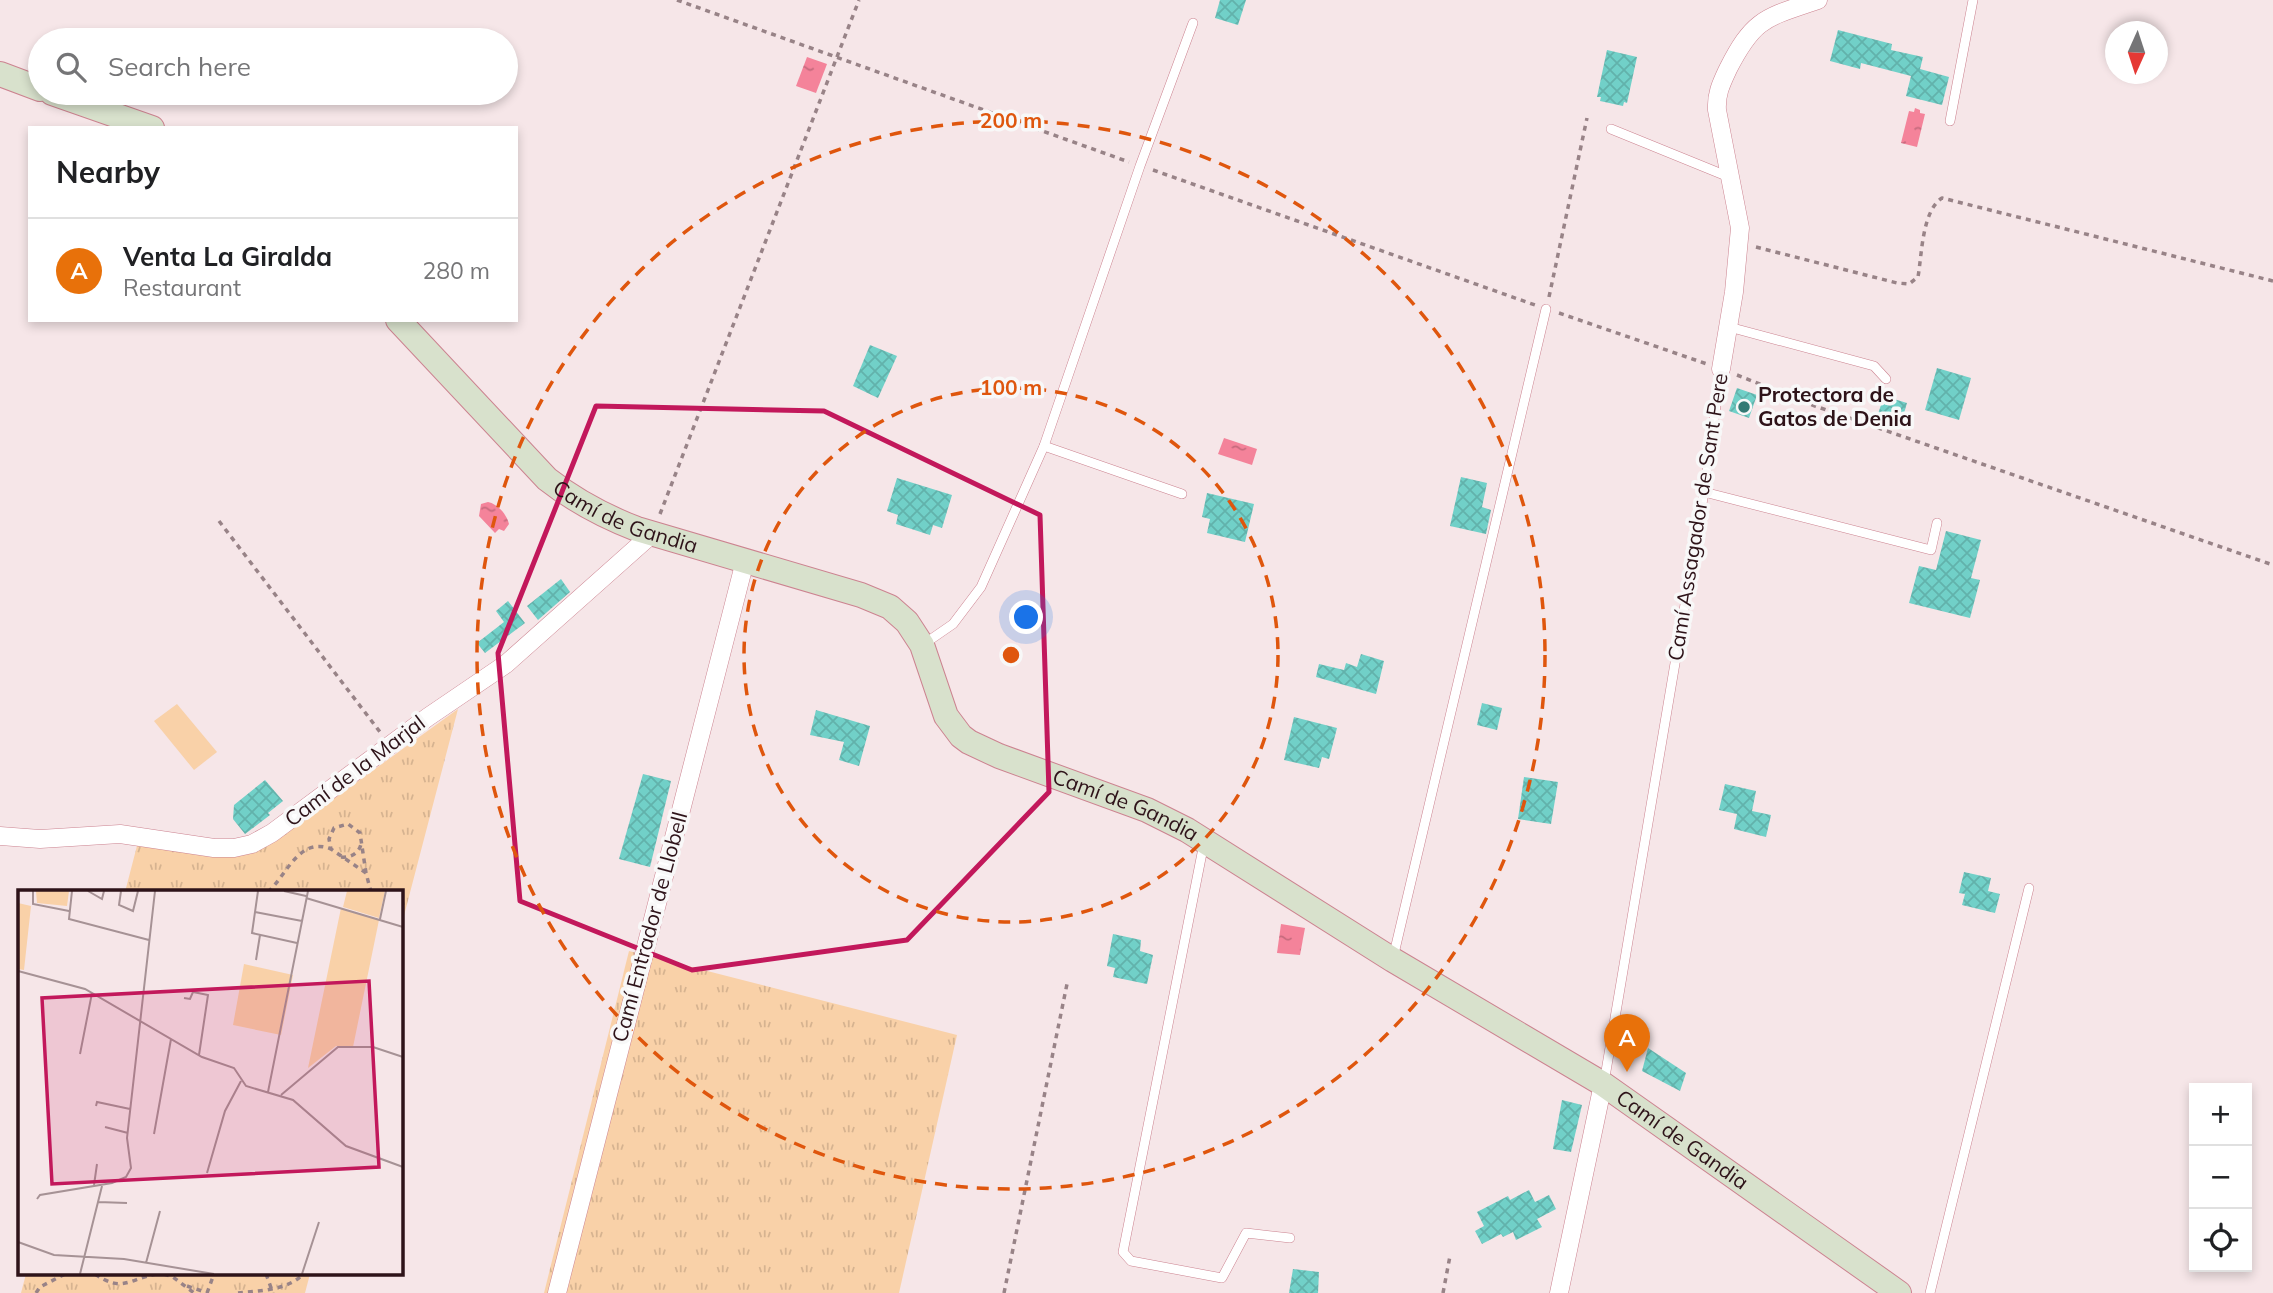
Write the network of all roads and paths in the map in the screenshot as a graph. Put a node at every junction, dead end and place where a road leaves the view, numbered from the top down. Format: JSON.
{"nodes":[{"id":1,"x":677,"y":0,"type":"edge"},
{"id":2,"x":859,"y":0,"type":"edge"},
{"id":3,"x":1818,"y":0,"type":"edge"},
{"id":4,"x":1973,"y":0,"type":"edge"},
{"id":5,"x":1193,"y":23,"type":"dead end"},
{"id":6,"x":836,"y":57,"type":"junction"},
{"id":7,"x":0,"y":74,"type":"edge"},
{"id":8,"x":28,"y":84,"type":"edge"},
{"id":9,"x":86,"y":105,"type":"edge"},
{"id":10,"x":1587,"y":118,"type":"dead end"},
{"id":11,"x":1950,"y":121,"type":"dead end"},
{"id":12,"x":146,"y":126,"type":"edge"},
{"id":13,"x":1611,"y":130,"type":"dead end"},
{"id":14,"x":1140,"y":166,"type":"junction"},
{"id":15,"x":1729,"y":177,"type":"junction"},
{"id":16,"x":1738,"y":243,"type":"junction"},
{"id":17,"x":2273,"y":281,"type":"edge"},
{"id":18,"x":1546,"y":309,"type":"junction"},
{"id":19,"x":400,"y":322,"type":"edge"},
{"id":20,"x":1729,"y":327,"type":"junction"},
{"id":21,"x":1721,"y":369,"type":"junction"},
{"id":22,"x":1886,"y":379,"type":"dead end"},
{"id":23,"x":1044,"y":446,"type":"junction"},
{"id":24,"x":1704,"y":492,"type":"junction"},
{"id":25,"x":1182,"y":494,"type":"dead end"},
{"id":26,"x":219,"y":521,"type":"dead end"},
{"id":27,"x":1937,"y":523,"type":"dead end"},
{"id":28,"x":652,"y":534,"type":"junction"},
{"id":29,"x":745,"y":561,"type":"junction"},
{"id":30,"x":2273,"y":565,"type":"edge"},
{"id":31,"x":922,"y":645,"type":"junction"},
{"id":32,"x":390,"y":745,"type":"junction"},
{"id":33,"x":0,"y":836,"type":"edge"},
{"id":34,"x":362,"y":838,"type":"junction"},
{"id":35,"x":1205,"y":840,"type":"junction"},
{"id":36,"x":331,"y":849,"type":"junction"},
{"id":37,"x":340,"y":856,"type":"junction"},
{"id":38,"x":366,"y":873,"type":"junction"},
{"id":39,"x":2029,"y":888,"type":"dead end"},
{"id":40,"x":270,"y":890,"type":"edge"},
{"id":41,"x":370,"y":890,"type":"edge"},
{"id":42,"x":1393,"y":960,"type":"junction"},
{"id":43,"x":1067,"y":984,"type":"dead end"},
{"id":44,"x":1603,"y":1084,"type":"junction"},
{"id":45,"x":1290,"y":1238,"type":"dead end"},
{"id":46,"x":1450,"y":1256,"type":"dead end"},
{"id":47,"x":61,"y":1276,"type":"edge"},
{"id":48,"x":99,"y":1276,"type":"edge"},
{"id":49,"x":150,"y":1276,"type":"edge"},
{"id":50,"x":173,"y":1276,"type":"edge"},
{"id":51,"x":213,"y":1276,"type":"edge"},
{"id":52,"x":300,"y":1276,"type":"edge"},
{"id":53,"x":185,"y":1286,"type":"junction"},
{"id":54,"x":272,"y":1290,"type":"edge"},
{"id":55,"x":36,"y":1293,"type":"edge"},
{"id":56,"x":194,"y":1293,"type":"edge"},
{"id":57,"x":207,"y":1293,"type":"edge"},
{"id":58,"x":238,"y":1293,"type":"edge"},
{"id":59,"x":557,"y":1293,"type":"edge"},
{"id":60,"x":1004,"y":1293,"type":"edge"},
{"id":61,"x":1443,"y":1293,"type":"edge"},
{"id":62,"x":1559,"y":1293,"type":"edge"},
{"id":63,"x":1899,"y":1293,"type":"edge"},
{"id":64,"x":1930,"y":1293,"type":"edge"}],
"edges":[{"from":1,"to":6,"type":"path"},
{"from":2,"to":6,"type":"path"},
{"from":3,"to":15,"type":"street","name":"Camí Assagador de Sant Pere"},
{"from":4,"to":11,"type":"lane"},
{"from":5,"to":14,"type":"lane"},
{"from":6,"to":14,"type":"path"},
{"from":6,"to":28,"type":"path"},
{"from":7,"to":8,"type":"main road"},
{"from":9,"to":12,"type":"main road"},
{"from":10,"to":18,"type":"path"},
{"from":13,"to":15,"type":"lane"},
{"from":14,"to":18,"type":"path"},
{"from":14,"to":23,"type":"lane"},
{"from":15,"to":16,"type":"street","name":"Camí Assagador de Sant Pere"},
{"from":16,"to":17,"type":"path"},
{"from":16,"to":20,"type":"street","name":"Camí Assagador de Sant Pere"},
{"from":18,"to":21,"type":"path"},
{"from":18,"to":42,"type":"lane"},
{"from":19,"to":28,"type":"main road","name":"Camí de Gandia"},
{"from":20,"to":21,"type":"street","name":"Camí Assagador de Sant Pere"},
{"from":20,"to":22,"type":"lane"},
{"from":21,"to":24,"type":"lane","name":"Camí Assagador de Sant Pere"},
{"from":21,"to":30,"type":"path"},
{"from":23,"to":25,"type":"lane"},
{"from":23,"to":31,"type":"lane"},
{"from":24,"to":27,"type":"lane"},
{"from":24,"to":44,"type":"lane","name":"Camí Assagador de Sant Pere"},
{"from":26,"to":32,"type":"path"},
{"from":28,"to":29,"type":"main road","name":"Camí de Gandia"},
{"from":28,"to":32,"type":"street","name":"Camí de la Marjal"},
{"from":29,"to":31,"type":"main road","name":"Camí de Gandia"},
{"from":29,"to":59,"type":"street","name":"Camí Entrador de Llobell"},
{"from":31,"to":35,"type":"main road","name":"Camí de Gandia"},
{"from":32,"to":33,"type":"street","name":"Camí de la Marjal"},
{"from":34,"to":36,"type":"path"},
{"from":34,"to":37,"type":"path"},
{"from":34,"to":38,"type":"path"},
{"from":35,"to":42,"type":"main road","name":"Camí de Gandia"},
{"from":35,"to":45,"type":"lane"},
{"from":36,"to":37,"type":"path"},
{"from":36,"to":40,"type":"path"},
{"from":37,"to":38,"type":"path"},
{"from":38,"to":41,"type":"path"},
{"from":39,"to":64,"type":"lane"},
{"from":42,"to":44,"type":"main road","name":"Camí de Gandia"},
{"from":43,"to":60,"type":"path"},
{"from":44,"to":62,"type":"street"},
{"from":44,"to":63,"type":"main road","name":"Camí de Gandia"},
{"from":46,"to":61,"type":"path"},
{"from":47,"to":55,"type":"path"},
{"from":48,"to":49,"type":"path"},
{"from":50,"to":53,"type":"path"},
{"from":51,"to":57,"type":"path"},
{"from":52,"to":54,"type":"path"},
{"from":53,"to":56,"type":"path"},
{"from":53,"to":57,"type":"path"},
{"from":54,"to":58,"type":"path"}]}
